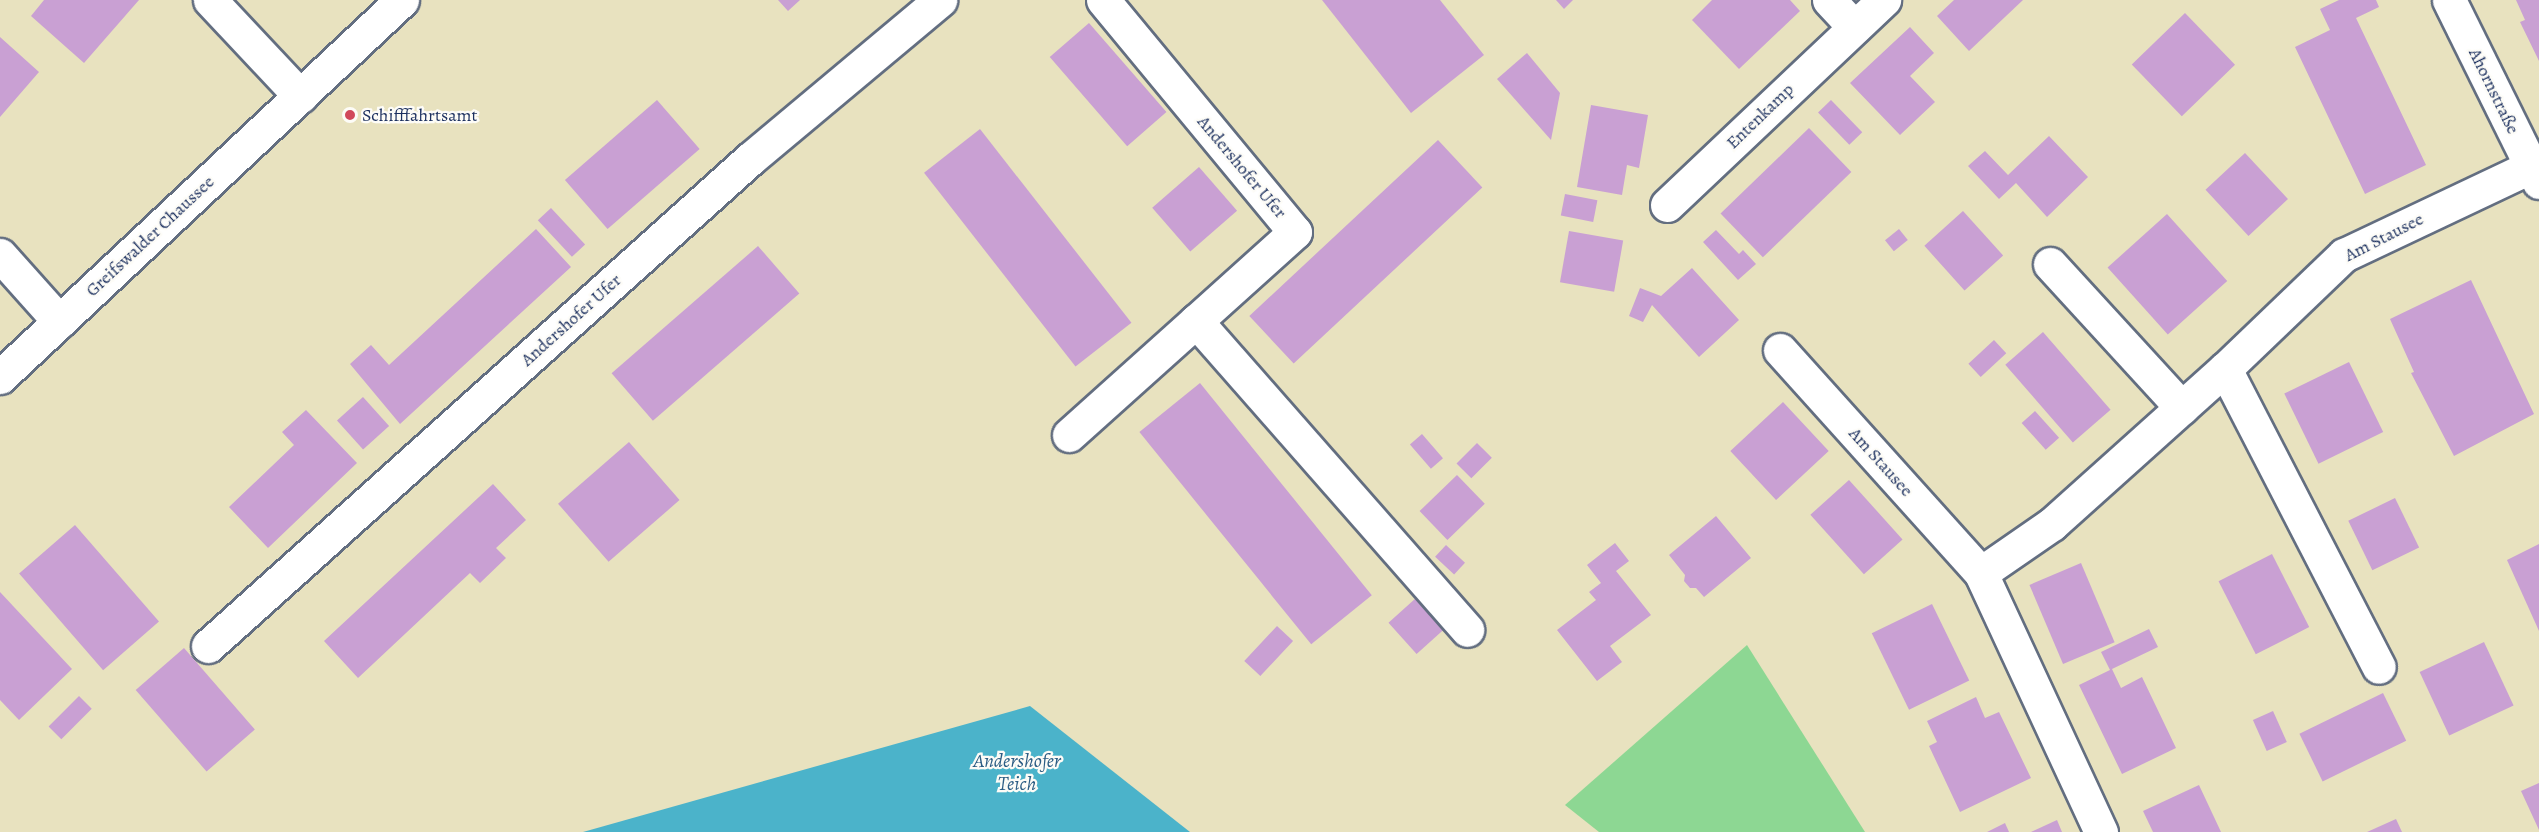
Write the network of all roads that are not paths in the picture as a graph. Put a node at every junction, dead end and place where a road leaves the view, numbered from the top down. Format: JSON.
{"nodes":[{"id":1,"x":210,"y":0,"type":"edge"},
{"id":2,"x":402,"y":0,"type":"edge"},
{"id":3,"x":940,"y":0,"type":"edge"},
{"id":4,"x":1103,"y":0,"type":"edge"},
{"id":5,"x":1829,"y":0,"type":"edge"},
{"id":6,"x":1884,"y":0,"type":"edge"},
{"id":7,"x":2449,"y":0,"type":"edge"},
{"id":8,"x":1854,"y":27,"type":"junction"},
{"id":9,"x":300,"y":96,"type":"junction"},
{"id":10,"x":2536,"y":170,"type":"edge"},
{"id":11,"x":1667,"y":205,"type":"dead end"},
{"id":12,"x":0,"y":255,"type":"edge"},
{"id":13,"x":2050,"y":264,"type":"dead end"},
{"id":14,"x":59,"y":321,"type":"junction"},
{"id":15,"x":1196,"y":321,"type":"junction"},
{"id":16,"x":1780,"y":350,"type":"dead end"},
{"id":17,"x":2225,"y":369,"type":"junction"},
{"id":18,"x":0,"y":377,"type":"edge"},
{"id":19,"x":2182,"y":408,"type":"junction"},
{"id":20,"x":1068,"y":435,"type":"dead end"},
{"id":21,"x":1982,"y":573,"type":"junction"},
{"id":22,"x":1467,"y":630,"type":"dead end"},
{"id":23,"x":208,"y":646,"type":"dead end"},
{"id":24,"x":2379,"y":667,"type":"dead end"},
{"id":25,"x":2101,"y":832,"type":"edge"}],
"edges":[{"from":1,"to":9,"type":"street"},
{"from":2,"to":9,"type":"street","name":"Greifswalder Chaussee"},
{"from":3,"to":23,"type":"street","name":"Andershofer Ufer"},
{"from":4,"to":15,"type":"street","name":"Andershofer Ufer"},
{"from":5,"to":8,"type":"street"},
{"from":6,"to":8,"type":"street","name":"Entenkamp"},
{"from":7,"to":10,"type":"street","name":"Ahornstraße"},
{"from":8,"to":11,"type":"street","name":"Entenkamp"},
{"from":9,"to":14,"type":"street","name":"Greifswalder Chaussee"},
{"from":10,"to":17,"type":"street","name":"Am Stausee"},
{"from":12,"to":14,"type":"street"},
{"from":13,"to":19,"type":"street"},
{"from":14,"to":18,"type":"street","name":"Greifswalder Chaussee"},
{"from":15,"to":20,"type":"street","name":"Andershofer Ufer"},
{"from":15,"to":22,"type":"street"},
{"from":16,"to":21,"type":"street","name":"Am Stausee"},
{"from":17,"to":19,"type":"street","name":"Am Stausee"},
{"from":17,"to":24,"type":"street"},
{"from":19,"to":21,"type":"street","name":"Am Stausee"},
{"from":21,"to":25,"type":"street","name":"Am Stausee"}]}
